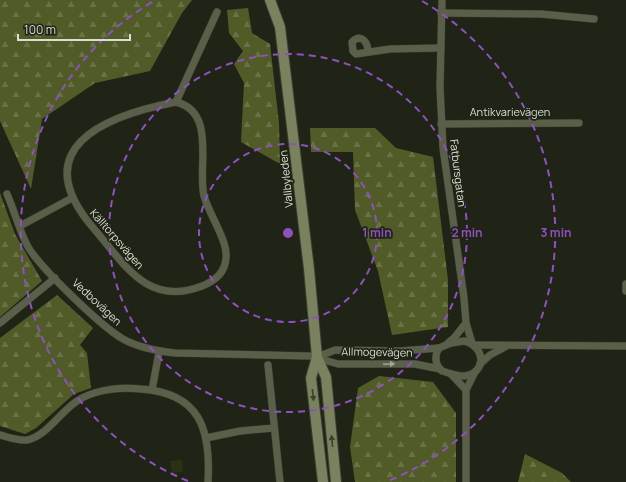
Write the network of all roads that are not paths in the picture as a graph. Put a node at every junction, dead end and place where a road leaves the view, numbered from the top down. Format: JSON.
{"nodes":[{"id":1,"x":270,"y":0,"type":"edge"},
{"id":2,"x":442,"y":0,"type":"edge"},
{"id":3,"x":217,"y":12,"type":"dead end"},
{"id":4,"x":442,"y":13,"type":"junction"},
{"id":5,"x":594,"y":19,"type":"dead end"},
{"id":6,"x":441,"y":48,"type":"junction"},
{"id":7,"x":368,"y":52,"type":"dead end"},
{"id":8,"x":176,"y":102,"type":"junction"},
{"id":9,"x":579,"y":123,"type":"dead end"},
{"id":10,"x":441,"y":124,"type":"junction"},
{"id":11,"x":7,"y":194,"type":"dead end"},
{"id":12,"x":72,"y":198,"type":"junction"},
{"id":13,"x":20,"y":226,"type":"junction"},
{"id":14,"x":55,"y":278,"type":"junction"},
{"id":15,"x":626,"y":284,"type":"edge"},
{"id":16,"x":626,"y":291,"type":"edge"},
{"id":17,"x":0,"y":323,"type":"edge"},
{"id":18,"x":466,"y":323,"type":"junction"},
{"id":19,"x":474,"y":344,"type":"junction"},
{"id":20,"x":626,"y":346,"type":"edge"},
{"id":21,"x":442,"y":347,"type":"junction"},
{"id":22,"x":505,"y":347,"type":"junction"},
{"id":23,"x":159,"y":352,"type":"junction"},
{"id":24,"x":317,"y":357,"type":"junction"},
{"id":25,"x":480,"y":364,"type":"junction"},
{"id":26,"x":268,"y":365,"type":"dead end"},
{"id":27,"x":440,"y":368,"type":"junction"},
{"id":28,"x":475,"y":372,"type":"junction"},
{"id":29,"x":451,"y":374,"type":"junction"},
{"id":30,"x":152,"y":390,"type":"junction"},
{"id":31,"x":466,"y":390,"type":"junction"},
{"id":32,"x":274,"y":428,"type":"junction"},
{"id":33,"x":0,"y":435,"type":"edge"},
{"id":34,"x":206,"y":438,"type":"junction"},
{"id":35,"x":208,"y":482,"type":"edge"},
{"id":36,"x":280,"y":482,"type":"edge"},
{"id":37,"x":323,"y":482,"type":"edge"},
{"id":38,"x":336,"y":482,"type":"edge"},
{"id":39,"x":466,"y":482,"type":"edge"}],
"edges":[{"from":1,"to":24,"type":"main road","name":"Vallbyleden"},
{"from":2,"to":4,"type":"street","name":"Fatbursgatan"},
{"from":3,"to":8,"type":"street"},
{"from":4,"to":5,"type":"street"},
{"from":4,"to":6,"type":"street","name":"Fatbursgatan"},
{"from":6,"to":7,"type":"street"},
{"from":6,"to":10,"type":"street","name":"Fatbursgatan"},
{"from":8,"to":12,"type":"street","name":"Källtorpsvägen"},
{"from":8,"to":12,"type":"street","name":"Källtorpsvägen"},
{"from":9,"to":10,"type":"street","name":"Antikvarievägen"},
{"from":10,"to":18,"type":"street","name":"Fatbursgatan"},
{"from":11,"to":13,"type":"street","name":"Vedbovägen"},
{"from":12,"to":13,"type":"street"},
{"from":13,"to":14,"type":"street","name":"Vedbovägen"},
{"from":14,"to":17,"type":"street"},
{"from":14,"to":23,"type":"street","name":"Vedbovägen"},
{"from":15,"to":16,"type":"street"},
{"from":18,"to":19,"type":"street","name":"Fatbursgatan"},
{"from":18,"to":21,"type":"street"},
{"from":19,"to":21,"type":"street"},
{"from":19,"to":22,"type":"street"},
{"from":19,"to":25,"type":"street"},
{"from":20,"to":22,"type":"street"},
{"from":21,"to":24,"type":"street","name":"Allmogevägen"},
{"from":21,"to":27,"type":"street"},
{"from":22,"to":25,"type":"street"},
{"from":23,"to":24,"type":"street","name":"Vedbovägen"},
{"from":23,"to":30,"type":"street"},
{"from":24,"to":27,"type":"street","name":"Allmogevägen","one_way":true},
{"from":24,"to":37,"type":"main road","name":"Vallbyleden","one_way":true},
{"from":38,"to":24,"type":"main road","name":"Vallbyleden","one_way":true},
{"from":25,"to":28,"type":"street"},
{"from":26,"to":32,"type":"street"},
{"from":27,"to":29,"type":"street"},
{"from":28,"to":29,"type":"street"},
{"from":28,"to":31,"type":"street"},
{"from":29,"to":31,"type":"street"},
{"from":30,"to":33,"type":"street"},
{"from":30,"to":34,"type":"street"},
{"from":31,"to":39,"type":"street"},
{"from":32,"to":34,"type":"street"},
{"from":32,"to":36,"type":"street"},
{"from":34,"to":35,"type":"street"}]}
